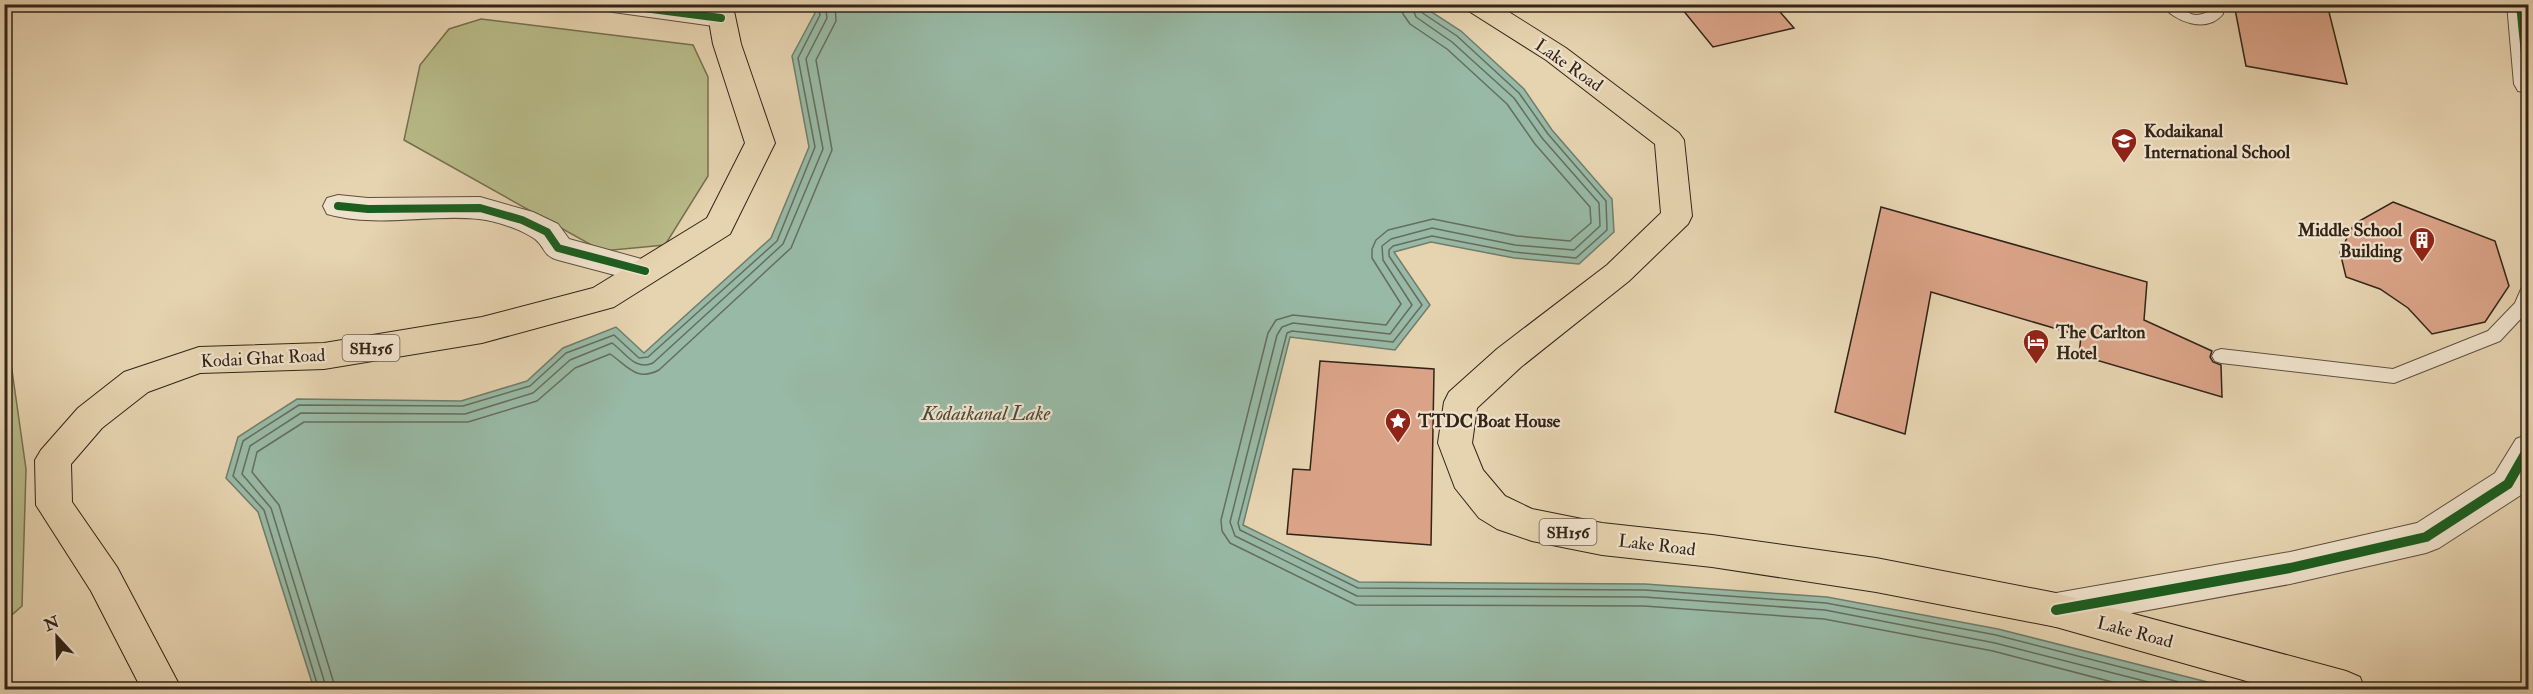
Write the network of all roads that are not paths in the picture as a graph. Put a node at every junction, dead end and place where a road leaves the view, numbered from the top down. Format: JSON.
{"nodes":[{"id":1,"x":613,"y":4,"type":"edge"},
{"id":2,"x":1476,"y":4,"type":"edge"},
{"id":3,"x":2168,"y":4,"type":"edge"},
{"id":4,"x":2214,"y":4,"type":"edge"},
{"id":5,"x":2520,"y":4,"type":"edge"},
{"id":6,"x":723,"y":11,"type":"edge"},
{"id":7,"x":2529,"y":84,"type":"edge"},
{"id":8,"x":338,"y":206,"type":"dead end"},
{"id":9,"x":645,"y":271,"type":"junction"},
{"id":10,"x":2529,"y":292,"type":"edge"},
{"id":11,"x":2221,"y":356,"type":"dead end"},
{"id":12,"x":2529,"y":449,"type":"edge"},
{"id":13,"x":2056,"y":610,"type":"junction"},
{"id":14,"x":163,"y":690,"type":"edge"},
{"id":15,"x":2346,"y":690,"type":"edge"}],
"edges":[{"from":1,"to":6,"type":"street"},
{"from":2,"to":13,"type":"main road","name":"Lake Road","number":"SH156"},
{"from":3,"to":4,"type":"lane"},
{"from":5,"to":7,"type":"street"},
{"from":6,"to":9,"type":"main road","name":"Kodai Ghat Road","number":"SH156"},
{"from":8,"to":9,"type":"street"},
{"from":9,"to":14,"type":"main road","name":"Kodai Ghat Road","number":"SH156"},
{"from":10,"to":11,"type":"lane"},
{"from":12,"to":13,"type":"street"},
{"from":13,"to":15,"type":"main road","name":"Lake Road","number":"SH156"}]}
